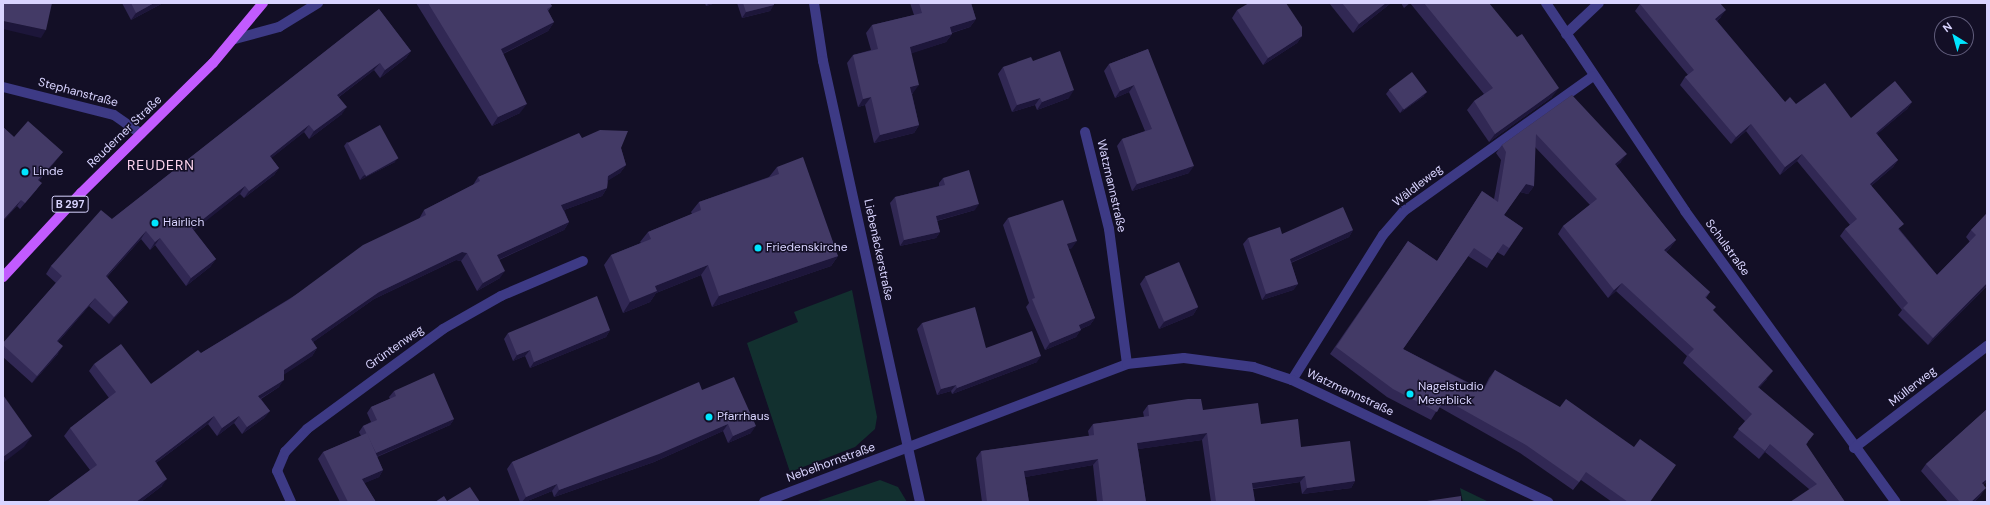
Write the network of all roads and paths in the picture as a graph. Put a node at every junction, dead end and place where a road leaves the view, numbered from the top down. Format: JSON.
{"nodes":[{"id":1,"x":263,"y":3,"type":"edge"},
{"id":2,"x":318,"y":3,"type":"edge"},
{"id":3,"x":814,"y":3,"type":"edge"},
{"id":4,"x":1546,"y":3,"type":"edge"},
{"id":5,"x":1599,"y":3,"type":"edge"},
{"id":6,"x":1566,"y":34,"type":"junction"},
{"id":7,"x":235,"y":39,"type":"junction"},
{"id":8,"x":1593,"y":76,"type":"junction"},
{"id":9,"x":3,"y":87,"type":"edge"},
{"id":10,"x":1085,"y":132,"type":"dead end"},
{"id":11,"x":141,"y":134,"type":"junction"},
{"id":12,"x":583,"y":261,"type":"dead end"},
{"id":13,"x":3,"y":277,"type":"edge"},
{"id":14,"x":1987,"y":346,"type":"edge"},
{"id":15,"x":1127,"y":364,"type":"junction"},
{"id":16,"x":1292,"y":380,"type":"junction"},
{"id":17,"x":1854,"y":448,"type":"junction"},
{"id":18,"x":908,"y":449,"type":"junction"},
{"id":19,"x":291,"y":502,"type":"edge"},
{"id":20,"x":764,"y":502,"type":"edge"},
{"id":21,"x":920,"y":502,"type":"edge"},
{"id":22,"x":1548,"y":502,"type":"edge"},
{"id":23,"x":1896,"y":502,"type":"edge"}],
"edges":[{"from":1,"to":7,"type":"main road","name":"Reuderner Straße","number":"B 297"},
{"from":2,"to":7,"type":"street"},
{"from":3,"to":18,"type":"street","name":"Liebenäckerstraße"},
{"from":4,"to":6,"type":"street","name":"Schulstraße"},
{"from":5,"to":6,"type":"street"},
{"from":6,"to":8,"type":"street","name":"Schulstraße"},
{"from":7,"to":11,"type":"main road","name":"Reuderner Straße","number":"B 297"},
{"from":8,"to":16,"type":"street","name":"Wäldleweg"},
{"from":8,"to":17,"type":"street","name":"Schulstraße"},
{"from":9,"to":11,"type":"street","name":"Stephanstraße"},
{"from":10,"to":15,"type":"street","name":"Watzmannstraße"},
{"from":11,"to":13,"type":"main road","name":"Reuderner Straße","number":"B 297"},
{"from":12,"to":19,"type":"street","name":"Grüntenweg"},
{"from":14,"to":17,"type":"street","name":"Müllerweg"},
{"from":15,"to":16,"type":"street","name":"Watzmannstraße"},
{"from":15,"to":18,"type":"street","name":"Watzmannstraße"},
{"from":16,"to":22,"type":"street","name":"Watzmannstraße"},
{"from":17,"to":23,"type":"street","name":"Schulstraße"},
{"from":18,"to":20,"type":"street","name":"Nebelhornstraße"},
{"from":18,"to":21,"type":"street","name":"Liebenäckerstraße"}]}
